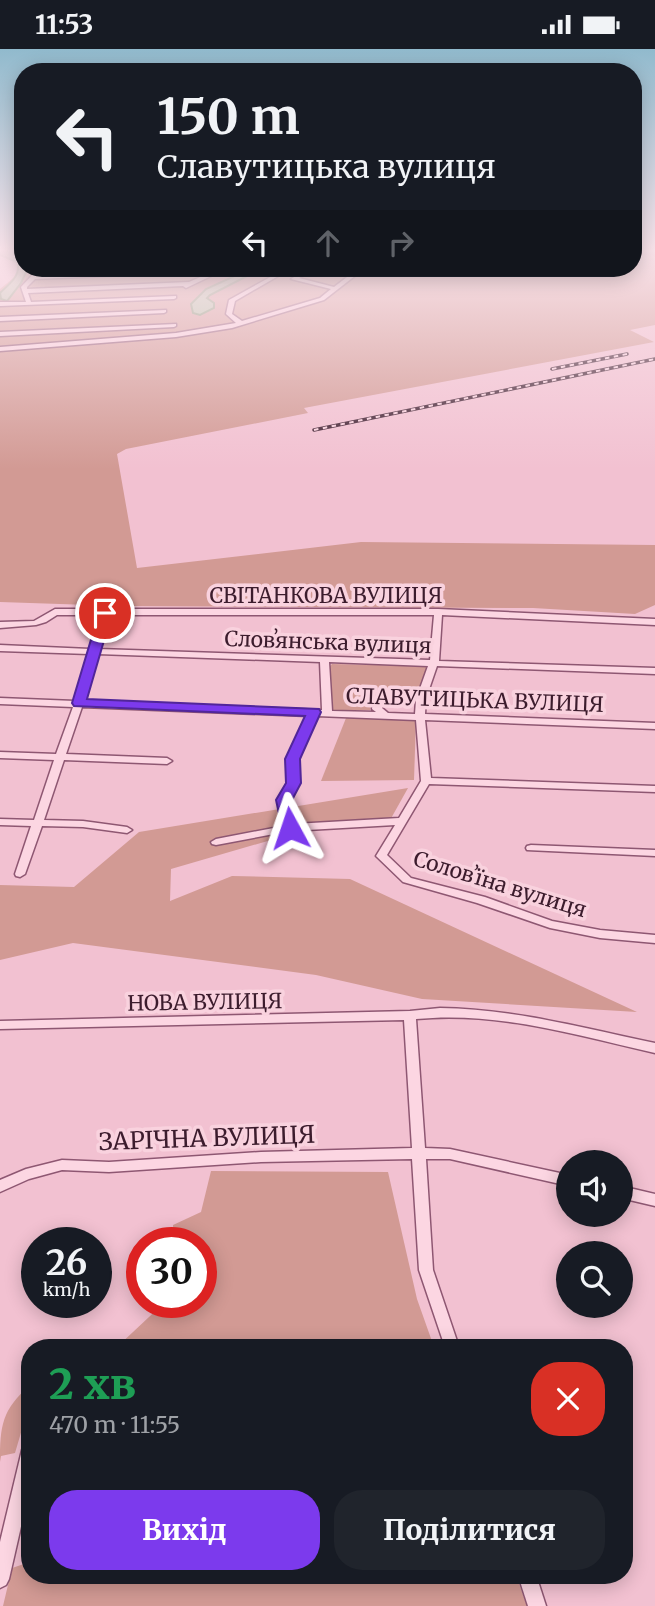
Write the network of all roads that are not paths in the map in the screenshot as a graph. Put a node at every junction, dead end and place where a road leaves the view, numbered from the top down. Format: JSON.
{"nodes":[{"id":1,"x":237,"y":324,"type":"edge"},
{"id":2,"x":174,"y":325,"type":"joint"},
{"id":3,"x":0,"y":334,"type":"edge"},
{"id":4,"x":183,"y":334,"type":"junction"},
{"id":5,"x":0,"y":349,"type":"edge"},
{"id":6,"x":105,"y":613,"type":"junction"},
{"id":7,"x":438,"y":613,"type":"junction"},
{"id":8,"x":655,"y":622,"type":"edge"},
{"id":9,"x":0,"y":625,"type":"edge"},
{"id":10,"x":0,"y":648,"type":"edge"},
{"id":11,"x":94,"y":651,"type":"junction"},
{"id":12,"x":324,"y":659,"type":"junction"},
{"id":13,"x":434,"y":663,"type":"junction"},
{"id":14,"x":655,"y":671,"type":"edge"},
{"id":15,"x":421,"y":698,"type":"junction"},
{"id":16,"x":0,"y":701,"type":"edge"},
{"id":17,"x":79,"y":703,"type":"junction"},
{"id":18,"x":314,"y":712,"type":"junction"},
{"id":19,"x":327,"y":713,"type":"junction"},
{"id":20,"x":385,"y":715,"type":"junction"},
{"id":21,"x":420,"y":716,"type":"junction"},
{"id":22,"x":655,"y":726,"type":"edge"},
{"id":23,"x":0,"y":755,"type":"edge"},
{"id":24,"x":59,"y":757,"type":"junction"},
{"id":25,"x":167,"y":761,"type":"dead end"},
{"id":26,"x":426,"y":781,"type":"junction"},
{"id":27,"x":655,"y":789,"type":"edge"},
{"id":28,"x":401,"y":821,"type":"junction"},
{"id":29,"x":0,"y":822,"type":"edge"},
{"id":30,"x":37,"y":823,"type":"junction"},
{"id":31,"x":290,"y":828,"type":"junction"},
{"id":32,"x":127,"y":830,"type":"dead end"},
{"id":33,"x":216,"y":842,"type":"dead end"},
{"id":34,"x":531,"y":848,"type":"dead end"},
{"id":35,"x":655,"y":853,"type":"edge"},
{"id":36,"x":20,"y":874,"type":"dead end"},
{"id":37,"x":655,"y":939,"type":"edge"},
{"id":38,"x":410,"y":1015,"type":"junction"},
{"id":39,"x":0,"y":1024,"type":"edge"},
{"id":40,"x":655,"y":1048,"type":"edge"},
{"id":41,"x":420,"y":1153,"type":"junction"},
{"id":42,"x":556,"y":1178,"type":"edge"},
{"id":43,"x":0,"y":1186,"type":"edge"},
{"id":44,"x":633,"y":1195,"type":"edge"},
{"id":45,"x":655,"y":1200,"type":"edge"},
{"id":46,"x":449,"y":1339,"type":"edge"},
{"id":47,"x":21,"y":1489,"type":"edge"},
{"id":48,"x":0,"y":1579,"type":"edge"},
{"id":49,"x":530,"y":1584,"type":"edge"},
{"id":50,"x":537,"y":1606,"type":"edge"}],
"edges":[{"from":1,"to":4,"type":"street"},
{"from":2,"to":3,"type":"street"},
{"from":2,"to":4,"type":"street"},
{"from":4,"to":5,"type":"street"},
{"from":6,"to":7,"type":"street","name":"СВІТАНКОВА ВУЛИЦЯ"},
{"from":6,"to":9,"type":"street","name":"СВІТАНКОВА ВУЛИЦЯ"},
{"from":6,"to":11,"type":"street"},
{"from":7,"to":8,"type":"street","name":"СВІТАНКОВА ВУЛИЦЯ"},
{"from":7,"to":13,"type":"street"},
{"from":10,"to":11,"type":"street","name":"Словʼянська вулиця"},
{"from":11,"to":12,"type":"street","name":"Словʼянська вулиця"},
{"from":11,"to":17,"type":"street"},
{"from":12,"to":13,"type":"street","name":"Словʼянська вулиця"},
{"from":12,"to":19,"type":"street"},
{"from":13,"to":14,"type":"street","name":"Словʼянська вулиця"},
{"from":13,"to":15,"type":"street"},
{"from":15,"to":20,"type":"street"},
{"from":15,"to":21,"type":"street"},
{"from":16,"to":17,"type":"street","name":"СЛАВУТИЦЬКА ВУЛИЦЯ"},
{"from":17,"to":18,"type":"street","name":"СЛАВУТИЦЬКА ВУЛИЦЯ"},
{"from":17,"to":24,"type":"street"},
{"from":18,"to":19,"type":"street","name":"СЛАВУТИЦЬКА ВУЛИЦЯ"},
{"from":18,"to":31,"type":"street"},
{"from":19,"to":20,"type":"street","name":"СЛАВУТИЦЬКА ВУЛИЦЯ"},
{"from":20,"to":21,"type":"street","name":"СЛАВУТИЦЬКА ВУЛИЦЯ"},
{"from":21,"to":22,"type":"street","name":"СЛАВУТИЦЬКА ВУЛИЦЯ"},
{"from":21,"to":26,"type":"street"},
{"from":23,"to":24,"type":"street"},
{"from":24,"to":25,"type":"street"},
{"from":24,"to":30,"type":"street"},
{"from":26,"to":27,"type":"street"},
{"from":26,"to":28,"type":"street"},
{"from":28,"to":31,"type":"street"},
{"from":28,"to":37,"type":"street","name":"Соловʼїна вулиця"},
{"from":29,"to":30,"type":"street"},
{"from":30,"to":32,"type":"street"},
{"from":30,"to":36,"type":"street"},
{"from":31,"to":33,"type":"street"},
{"from":34,"to":35,"type":"street"},
{"from":38,"to":39,"type":"street","name":"НОВА ВУЛИЦЯ"},
{"from":38,"to":40,"type":"street","name":"НОВА ВУЛИЦЯ"},
{"from":38,"to":41,"type":"street"},
{"from":41,"to":42,"type":"street","name":"ЗАРІЧНА ВУЛИЦЯ"},
{"from":41,"to":43,"type":"street","name":"ЗАРІЧНА ВУЛИЦЯ"},
{"from":41,"to":46,"type":"street"},
{"from":44,"to":45,"type":"street"},
{"from":47,"to":48,"type":"street"},
{"from":49,"to":50,"type":"street"}]}
